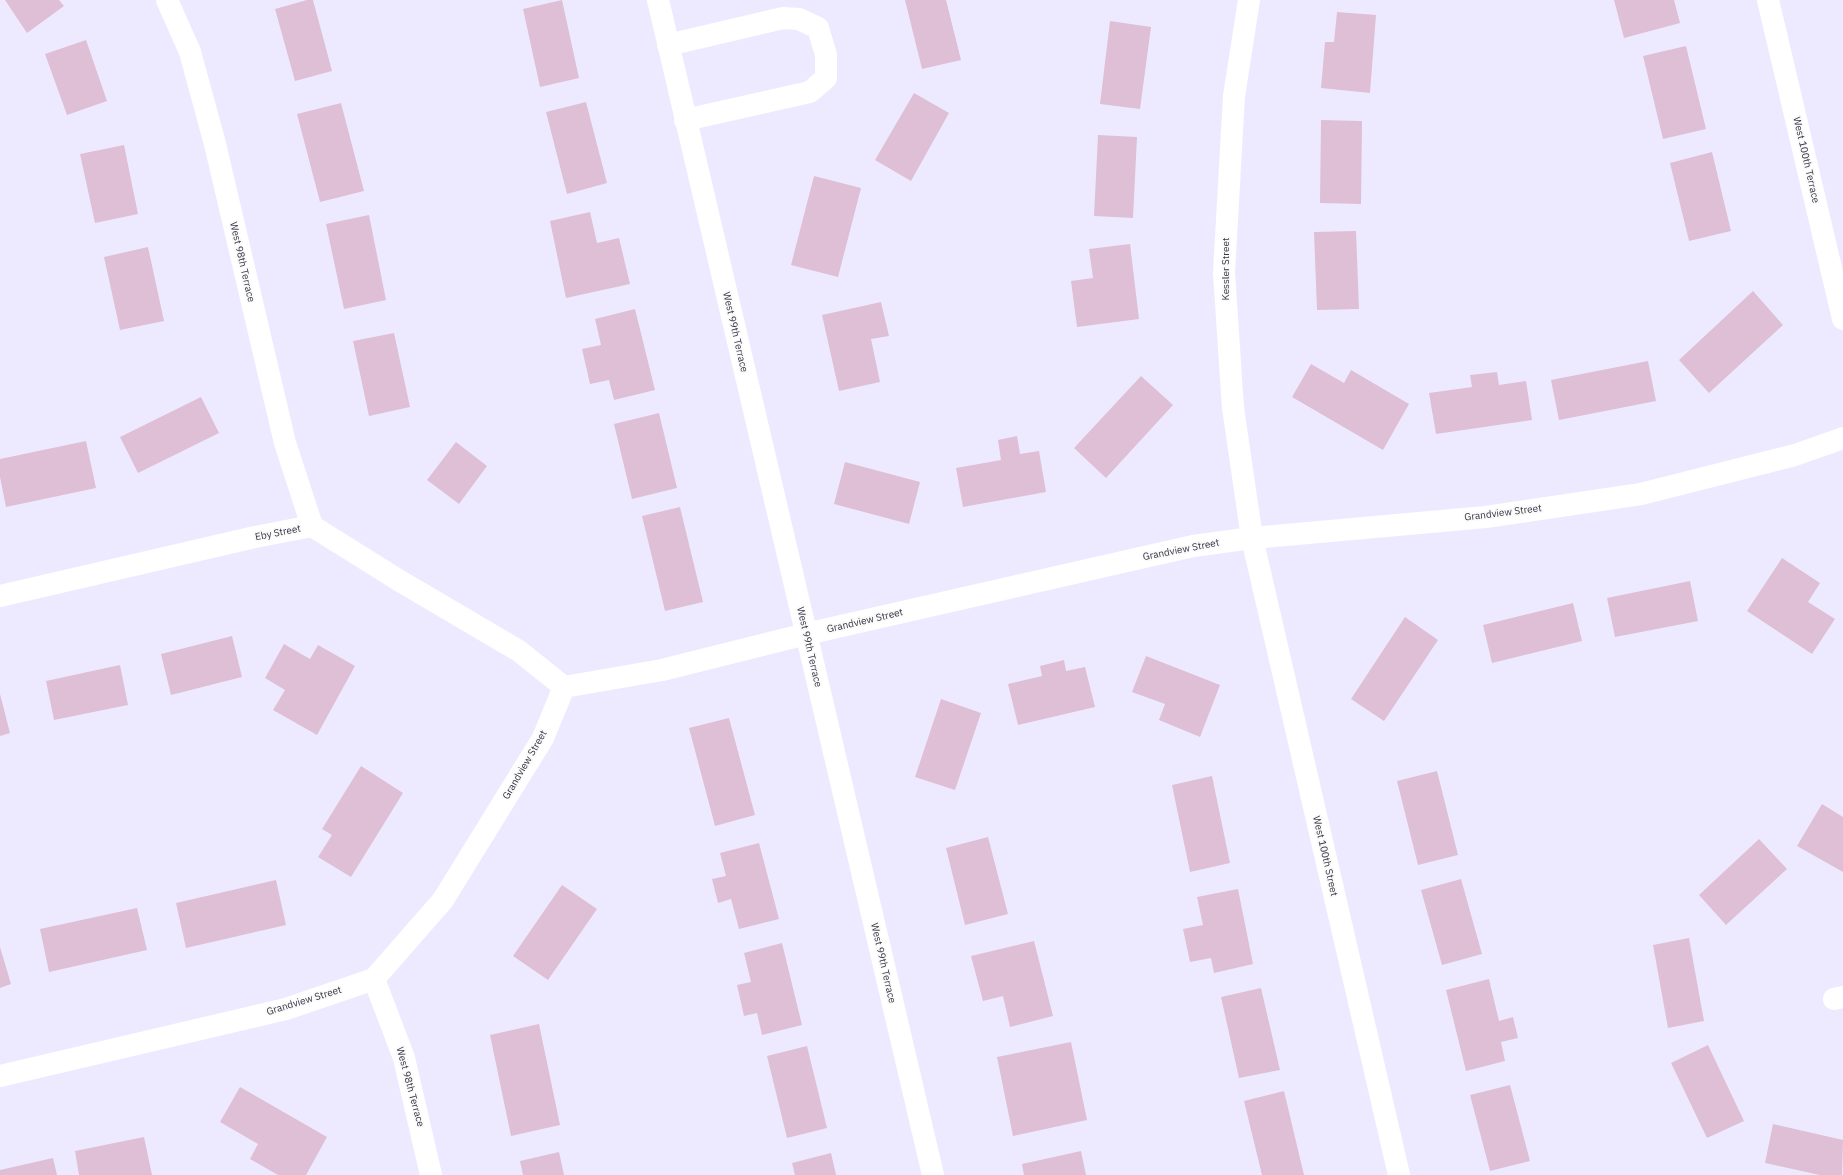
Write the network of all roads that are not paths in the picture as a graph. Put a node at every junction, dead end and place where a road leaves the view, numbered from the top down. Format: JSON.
{"nodes":[{"id":1,"x":167,"y":0,"type":"edge"},
{"id":2,"x":658,"y":0,"type":"edge"},
{"id":3,"x":1249,"y":0,"type":"edge"},
{"id":4,"x":1768,"y":0,"type":"edge"},
{"id":5,"x":668,"y":45,"type":"junction"},
{"id":6,"x":686,"y":120,"type":"junction"},
{"id":7,"x":1843,"y":319,"type":"edge"},
{"id":8,"x":1843,"y":438,"type":"edge"},
{"id":9,"x":312,"y":526,"type":"junction"},
{"id":10,"x":1252,"y":538,"type":"junction"},
{"id":11,"x":0,"y":596,"type":"edge"},
{"id":12,"x":806,"y":634,"type":"junction"},
{"id":13,"x":564,"y":687,"type":"junction"},
{"id":14,"x":374,"y":978,"type":"junction"},
{"id":15,"x":0,"y":1076,"type":"edge"},
{"id":16,"x":431,"y":1175,"type":"edge"},
{"id":17,"x":933,"y":1175,"type":"edge"},
{"id":18,"x":1399,"y":1175,"type":"edge"}],
"edges":[{"from":1,"to":9,"type":"street","name":"West 98th Terrace"},
{"from":2,"to":5,"type":"street","name":"West 99th Terrace"},
{"from":3,"to":10,"type":"street","name":"Kessler Street"},
{"from":4,"to":7,"type":"street","name":"West 100th Terrace"},
{"from":5,"to":6,"type":"street","name":"West 99th Terrace"},
{"from":5,"to":6,"type":"street"},
{"from":6,"to":12,"type":"street","name":"West 99th Terrace"},
{"from":8,"to":10,"type":"street","name":"Grandview Street"},
{"from":9,"to":11,"type":"street","name":"Eby Street"},
{"from":9,"to":13,"type":"street","name":"Eby Street"},
{"from":10,"to":12,"type":"street","name":"Grandview Street"},
{"from":10,"to":18,"type":"street","name":"West 100th Street"},
{"from":12,"to":13,"type":"street","name":"Grandview Street"},
{"from":12,"to":17,"type":"street","name":"West 99th Terrace"},
{"from":13,"to":14,"type":"street","name":"Grandview Street"},
{"from":14,"to":15,"type":"street","name":"Grandview Street"},
{"from":14,"to":16,"type":"street","name":"West 98th Terrace"}]}
